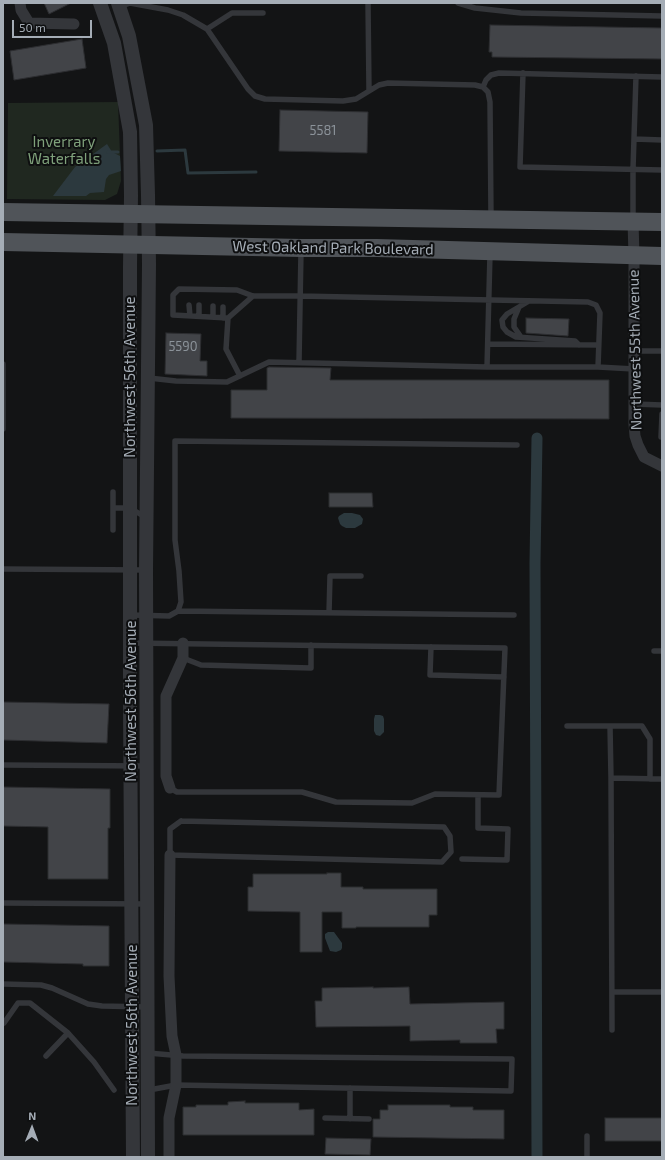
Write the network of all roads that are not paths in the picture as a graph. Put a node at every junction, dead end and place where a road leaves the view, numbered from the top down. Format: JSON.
{"nodes":[{"id":1,"x":20,"y":3,"type":"edge"},
{"id":2,"x":100,"y":3,"type":"edge"},
{"id":3,"x":368,"y":3,"type":"edge"},
{"id":4,"x":458,"y":3,"type":"edge"},
{"id":5,"x":115,"y":4,"type":"edge"},
{"id":6,"x":263,"y":13,"type":"dead end"},
{"id":7,"x":662,"y":16,"type":"edge"},
{"id":8,"x":74,"y":24,"type":"dead end"},
{"id":9,"x":207,"y":29,"type":"junction"},
{"id":10,"x":523,"y":73,"type":"junction"},
{"id":11,"x":636,"y":76,"type":"junction"},
{"id":12,"x":662,"y":77,"type":"edge"},
{"id":13,"x":483,"y":87,"type":"junction"},
{"id":14,"x":369,"y":90,"type":"junction"},
{"id":15,"x":634,"y":139,"type":"junction"},
{"id":16,"x":662,"y":140,"type":"edge"},
{"id":17,"x":633,"y":169,"type":"junction"},
{"id":18,"x":662,"y":170,"type":"edge"},
{"id":19,"x":3,"y":212,"type":"edge"},
{"id":20,"x":140,"y":214,"type":"junction"},
{"id":21,"x":491,"y":220,"type":"junction"},
{"id":22,"x":633,"y":221,"type":"junction"},
{"id":23,"x":662,"y":222,"type":"edge"},
{"id":24,"x":3,"y":242,"type":"edge"},
{"id":25,"x":130,"y":244,"type":"junction"},
{"id":26,"x":149,"y":245,"type":"junction"},
{"id":27,"x":302,"y":248,"type":"junction"},
{"id":28,"x":490,"y":251,"type":"junction"},
{"id":29,"x":634,"y":256,"type":"junction"},
{"id":30,"x":662,"y":256,"type":"edge"},
{"id":31,"x":253,"y":296,"type":"junction"},
{"id":32,"x":300,"y":296,"type":"junction"},
{"id":33,"x":489,"y":300,"type":"junction"},
{"id":34,"x":529,"y":301,"type":"junction"},
{"id":35,"x":189,"y":305,"type":"dead end"},
{"id":36,"x":199,"y":305,"type":"dead end"},
{"id":37,"x":213,"y":306,"type":"dead end"},
{"id":38,"x":223,"y":306,"type":"dead end"},
{"id":39,"x":519,"y":307,"type":"junction"},
{"id":40,"x":190,"y":316,"type":"junction"},
{"id":41,"x":200,"y":316,"type":"junction"},
{"id":42,"x":213,"y":317,"type":"junction"},
{"id":43,"x":225,"y":318,"type":"junction"},
{"id":44,"x":521,"y":338,"type":"junction"},
{"id":45,"x":488,"y":344,"type":"junction"},
{"id":46,"x":579,"y":344,"type":"junction"},
{"id":47,"x":598,"y":345,"type":"junction"},
{"id":48,"x":662,"y":350,"type":"edge"},
{"id":49,"x":634,"y":351,"type":"junction"},
{"id":50,"x":299,"y":362,"type":"junction"},
{"id":51,"x":3,"y":364,"type":"edge"},
{"id":52,"x":487,"y":367,"type":"junction"},
{"id":53,"x":598,"y":367,"type":"junction"},
{"id":54,"x":634,"y":368,"type":"junction"},
{"id":55,"x":240,"y":376,"type":"junction"},
{"id":56,"x":148,"y":378,"type":"junction"},
{"id":57,"x":634,"y":404,"type":"junction"},
{"id":58,"x":662,"y":405,"type":"edge"},
{"id":59,"x":662,"y":414,"type":"edge"},
{"id":60,"x":3,"y":429,"type":"edge"},
{"id":61,"x":662,"y":437,"type":"edge"},
{"id":62,"x":517,"y":445,"type":"dead end"},
{"id":63,"x":662,"y":466,"type":"edge"},
{"id":64,"x":113,"y":492,"type":"dead end"},
{"id":65,"x":113,"y":508,"type":"junction"},
{"id":66,"x":130,"y":508,"type":"junction"},
{"id":67,"x":147,"y":518,"type":"junction"},
{"id":68,"x":113,"y":530,"type":"dead end"},
{"id":69,"x":3,"y":569,"type":"edge"},
{"id":70,"x":130,"y":570,"type":"junction"},
{"id":71,"x":146,"y":570,"type":"junction"},
{"id":72,"x":361,"y":576,"type":"dead end"},
{"id":73,"x":178,"y":611,"type":"junction"},
{"id":74,"x":329,"y":613,"type":"junction"},
{"id":75,"x":130,"y":615,"type":"junction"},
{"id":76,"x":146,"y":615,"type":"junction"},
{"id":77,"x":514,"y":615,"type":"dead end"},
{"id":78,"x":130,"y":643,"type":"junction"},
{"id":79,"x":147,"y":643,"type":"junction"},
{"id":80,"x":183,"y":643,"type":"junction"},
{"id":81,"x":311,"y":645,"type":"junction"},
{"id":82,"x":431,"y":647,"type":"junction"},
{"id":83,"x":654,"y":651,"type":"dead end"},
{"id":84,"x":662,"y":651,"type":"edge"},
{"id":85,"x":183,"y":658,"type":"junction"},
{"id":86,"x":504,"y":677,"type":"junction"},
{"id":87,"x":567,"y":726,"type":"dead end"},
{"id":88,"x":610,"y":726,"type":"junction"},
{"id":89,"x":3,"y":765,"type":"edge"},
{"id":90,"x":131,"y":766,"type":"junction"},
{"id":91,"x":147,"y":766,"type":"junction"},
{"id":92,"x":611,"y":778,"type":"junction"},
{"id":93,"x":650,"y":779,"type":"junction"},
{"id":94,"x":662,"y":779,"type":"edge"},
{"id":95,"x":170,"y":788,"type":"joint"},
{"id":96,"x":478,"y":795,"type":"junction"},
{"id":97,"x":170,"y":855,"type":"junction"},
{"id":98,"x":462,"y":859,"type":"dead end"},
{"id":99,"x":3,"y":903,"type":"edge"},
{"id":100,"x":131,"y":904,"type":"junction"},
{"id":101,"x":148,"y":904,"type":"junction"},
{"id":102,"x":3,"y":984,"type":"edge"},
{"id":103,"x":612,"y":992,"type":"junction"},
{"id":104,"x":662,"y":992,"type":"edge"},
{"id":105,"x":132,"y":1007,"type":"junction"},
{"id":106,"x":148,"y":1007,"type":"junction"},
{"id":107,"x":4,"y":1023,"type":"edge"},
{"id":108,"x":612,"y":1030,"type":"dead end"},
{"id":109,"x":68,"y":1034,"type":"junction"},
{"id":110,"x":148,"y":1053,"type":"junction"},
{"id":111,"x":176,"y":1055,"type":"junction"},
{"id":112,"x":46,"y":1056,"type":"dead end"},
{"id":113,"x":176,"y":1085,"type":"junction"},
{"id":114,"x":350,"y":1088,"type":"junction"},
{"id":115,"x":114,"y":1090,"type":"dead end"},
{"id":116,"x":148,"y":1090,"type":"junction"},
{"id":117,"x":325,"y":1118,"type":"dead end"},
{"id":118,"x":350,"y":1119,"type":"junction"},
{"id":119,"x":369,"y":1119,"type":"dead end"},
{"id":120,"x":587,"y":1136,"type":"dead end"},
{"id":121,"x":133,"y":1157,"type":"edge"},
{"id":122,"x":148,"y":1157,"type":"edge"},
{"id":123,"x":169,"y":1157,"type":"edge"},
{"id":124,"x":587,"y":1157,"type":"edge"}],
"edges":[{"from":1,"to":8,"type":"street"},
{"from":2,"to":20,"type":"street"},
{"from":3,"to":14,"type":"lane"},
{"from":4,"to":7,"type":"lane"},
{"from":5,"to":9,"type":"lane"},
{"from":5,"to":20,"type":"street"},
{"from":6,"to":9,"type":"lane"},
{"from":9,"to":14,"type":"lane"},
{"from":10,"to":11,"type":"lane"},
{"from":10,"to":13,"type":"lane"},
{"from":10,"to":17,"type":"lane"},
{"from":11,"to":12,"type":"lane"},
{"from":11,"to":15,"type":"lane"},
{"from":13,"to":14,"type":"lane"},
{"from":13,"to":21,"type":"lane"},
{"from":15,"to":16,"type":"lane"},
{"from":15,"to":17,"type":"lane"},
{"from":17,"to":18,"type":"lane"},
{"from":17,"to":22,"type":"lane"},
{"from":19,"to":20,"type":"main road","name":"West Oakland Park Boulevard"},
{"from":20,"to":21,"type":"main road","name":"West Oakland Park Boulevard"},
{"from":20,"to":25,"type":"street","name":"Northwest 56th Avenue"},
{"from":20,"to":26,"type":"street","name":"Northwest 56th Avenue"},
{"from":21,"to":22,"type":"main road","name":"West Oakland Park Boulevard"},
{"from":22,"to":23,"type":"main road","name":"West Oakland Park Boulevard"},
{"from":22,"to":29,"type":"street","name":"Northwest 55th Avenue"},
{"from":24,"to":25,"type":"main road","name":"West Oakland Park Boulevard"},
{"from":25,"to":26,"type":"main road","name":"West Oakland Park Boulevard"},
{"from":25,"to":66,"type":"street","name":"Northwest 56th Avenue"},
{"from":26,"to":27,"type":"main road","name":"West Oakland Park Boulevard"},
{"from":26,"to":56,"type":"street","name":"Northwest 56th Avenue"},
{"from":27,"to":28,"type":"main road","name":"West Oakland Park Boulevard"},
{"from":27,"to":32,"type":"lane"},
{"from":28,"to":29,"type":"main road","name":"West Oakland Park Boulevard"},
{"from":28,"to":33,"type":"lane"},
{"from":29,"to":30,"type":"main road","name":"West Oakland Park Boulevard"},
{"from":29,"to":49,"type":"street","name":"Northwest 55th Avenue"},
{"from":31,"to":32,"type":"lane"},
{"from":31,"to":40,"type":"lane"},
{"from":31,"to":43,"type":"lane"},
{"from":32,"to":33,"type":"lane"},
{"from":32,"to":50,"type":"lane"},
{"from":33,"to":34,"type":"lane"},
{"from":33,"to":45,"type":"lane"},
{"from":34,"to":39,"type":"lane"},
{"from":34,"to":47,"type":"lane"},
{"from":35,"to":40,"type":"lane"},
{"from":36,"to":41,"type":"lane"},
{"from":37,"to":42,"type":"lane"},
{"from":38,"to":43,"type":"lane"},
{"from":39,"to":44,"type":"lane"},
{"from":39,"to":44,"type":"lane"},
{"from":40,"to":41,"type":"lane"},
{"from":41,"to":42,"type":"lane"},
{"from":42,"to":43,"type":"lane"},
{"from":43,"to":55,"type":"lane"},
{"from":44,"to":46,"type":"lane"},
{"from":45,"to":46,"type":"lane"},
{"from":45,"to":52,"type":"lane"},
{"from":46,"to":47,"type":"lane"},
{"from":47,"to":53,"type":"lane"},
{"from":48,"to":49,"type":"lane"},
{"from":49,"to":54,"type":"street","name":"Northwest 55th Avenue"},
{"from":50,"to":52,"type":"lane"},
{"from":50,"to":55,"type":"lane"},
{"from":51,"to":60,"type":"lane"},
{"from":52,"to":53,"type":"lane"},
{"from":53,"to":54,"type":"lane"},
{"from":54,"to":57,"type":"street","name":"Northwest 55th Avenue"},
{"from":55,"to":56,"type":"lane"},
{"from":56,"to":67,"type":"street","name":"Northwest 56th Avenue"},
{"from":57,"to":58,"type":"lane"},
{"from":57,"to":63,"type":"street","name":"Northwest 55th Avenue"},
{"from":59,"to":61,"type":"lane"},
{"from":62,"to":73,"type":"lane"},
{"from":64,"to":65,"type":"lane"},
{"from":65,"to":66,"type":"lane"},
{"from":65,"to":68,"type":"lane"},
{"from":66,"to":67,"type":"lane"},
{"from":66,"to":70,"type":"street","name":"Northwest 56th Avenue"},
{"from":67,"to":71,"type":"street","name":"Northwest 56th Avenue"},
{"from":69,"to":70,"type":"lane"},
{"from":70,"to":71,"type":"lane"},
{"from":70,"to":75,"type":"street","name":"Northwest 56th Avenue"},
{"from":71,"to":76,"type":"street","name":"Northwest 56th Avenue"},
{"from":72,"to":74,"type":"lane"},
{"from":73,"to":74,"type":"lane"},
{"from":73,"to":76,"type":"lane"},
{"from":74,"to":77,"type":"lane"},
{"from":75,"to":76,"type":"lane"},
{"from":75,"to":78,"type":"street","name":"Northwest 56th Avenue"},
{"from":76,"to":79,"type":"street","name":"Northwest 56th Avenue"},
{"from":78,"to":79,"type":"lane"},
{"from":78,"to":90,"type":"street","name":"Northwest 56th Avenue"},
{"from":79,"to":80,"type":"lane"},
{"from":79,"to":91,"type":"street","name":"Northwest 56th Avenue"},
{"from":80,"to":81,"type":"lane"},
{"from":80,"to":85,"type":"street"},
{"from":81,"to":82,"type":"lane"},
{"from":81,"to":85,"type":"lane"},
{"from":82,"to":86,"type":"lane"},
{"from":82,"to":86,"type":"lane"},
{"from":83,"to":84,"type":"lane"},
{"from":85,"to":95,"type":"street"},
{"from":86,"to":96,"type":"lane"},
{"from":87,"to":88,"type":"lane"},
{"from":88,"to":92,"type":"lane"},
{"from":88,"to":93,"type":"lane"},
{"from":89,"to":90,"type":"lane"},
{"from":90,"to":91,"type":"lane"},
{"from":90,"to":100,"type":"street","name":"Northwest 56th Avenue"},
{"from":91,"to":101,"type":"street","name":"Northwest 56th Avenue"},
{"from":92,"to":93,"type":"lane"},
{"from":92,"to":103,"type":"lane"},
{"from":93,"to":94,"type":"lane"},
{"from":95,"to":96,"type":"lane"},
{"from":96,"to":98,"type":"lane"},
{"from":97,"to":97,"type":"lane"},
{"from":97,"to":111,"type":"street"},
{"from":99,"to":100,"type":"lane"},
{"from":100,"to":101,"type":"lane"},
{"from":100,"to":105,"type":"street","name":"Northwest 56th Avenue"},
{"from":101,"to":106,"type":"street","name":"Northwest 56th Avenue"},
{"from":102,"to":105,"type":"lane"},
{"from":103,"to":104,"type":"lane"},
{"from":103,"to":108,"type":"lane"},
{"from":105,"to":106,"type":"lane"},
{"from":105,"to":121,"type":"street","name":"Northwest 56th Avenue"},
{"from":106,"to":110,"type":"street","name":"Northwest 56th Avenue"},
{"from":107,"to":109,"type":"lane"},
{"from":109,"to":112,"type":"lane"},
{"from":109,"to":115,"type":"lane"},
{"from":110,"to":111,"type":"lane"},
{"from":110,"to":116,"type":"street","name":"Northwest 56th Avenue"},
{"from":111,"to":113,"type":"street"},
{"from":111,"to":114,"type":"lane"},
{"from":113,"to":114,"type":"lane"},
{"from":113,"to":116,"type":"lane"},
{"from":113,"to":123,"type":"street"},
{"from":114,"to":118,"type":"lane"},
{"from":116,"to":122,"type":"street","name":"Northwest 56th Avenue"},
{"from":117,"to":118,"type":"lane"},
{"from":118,"to":119,"type":"lane"},
{"from":120,"to":124,"type":"lane"}]}
